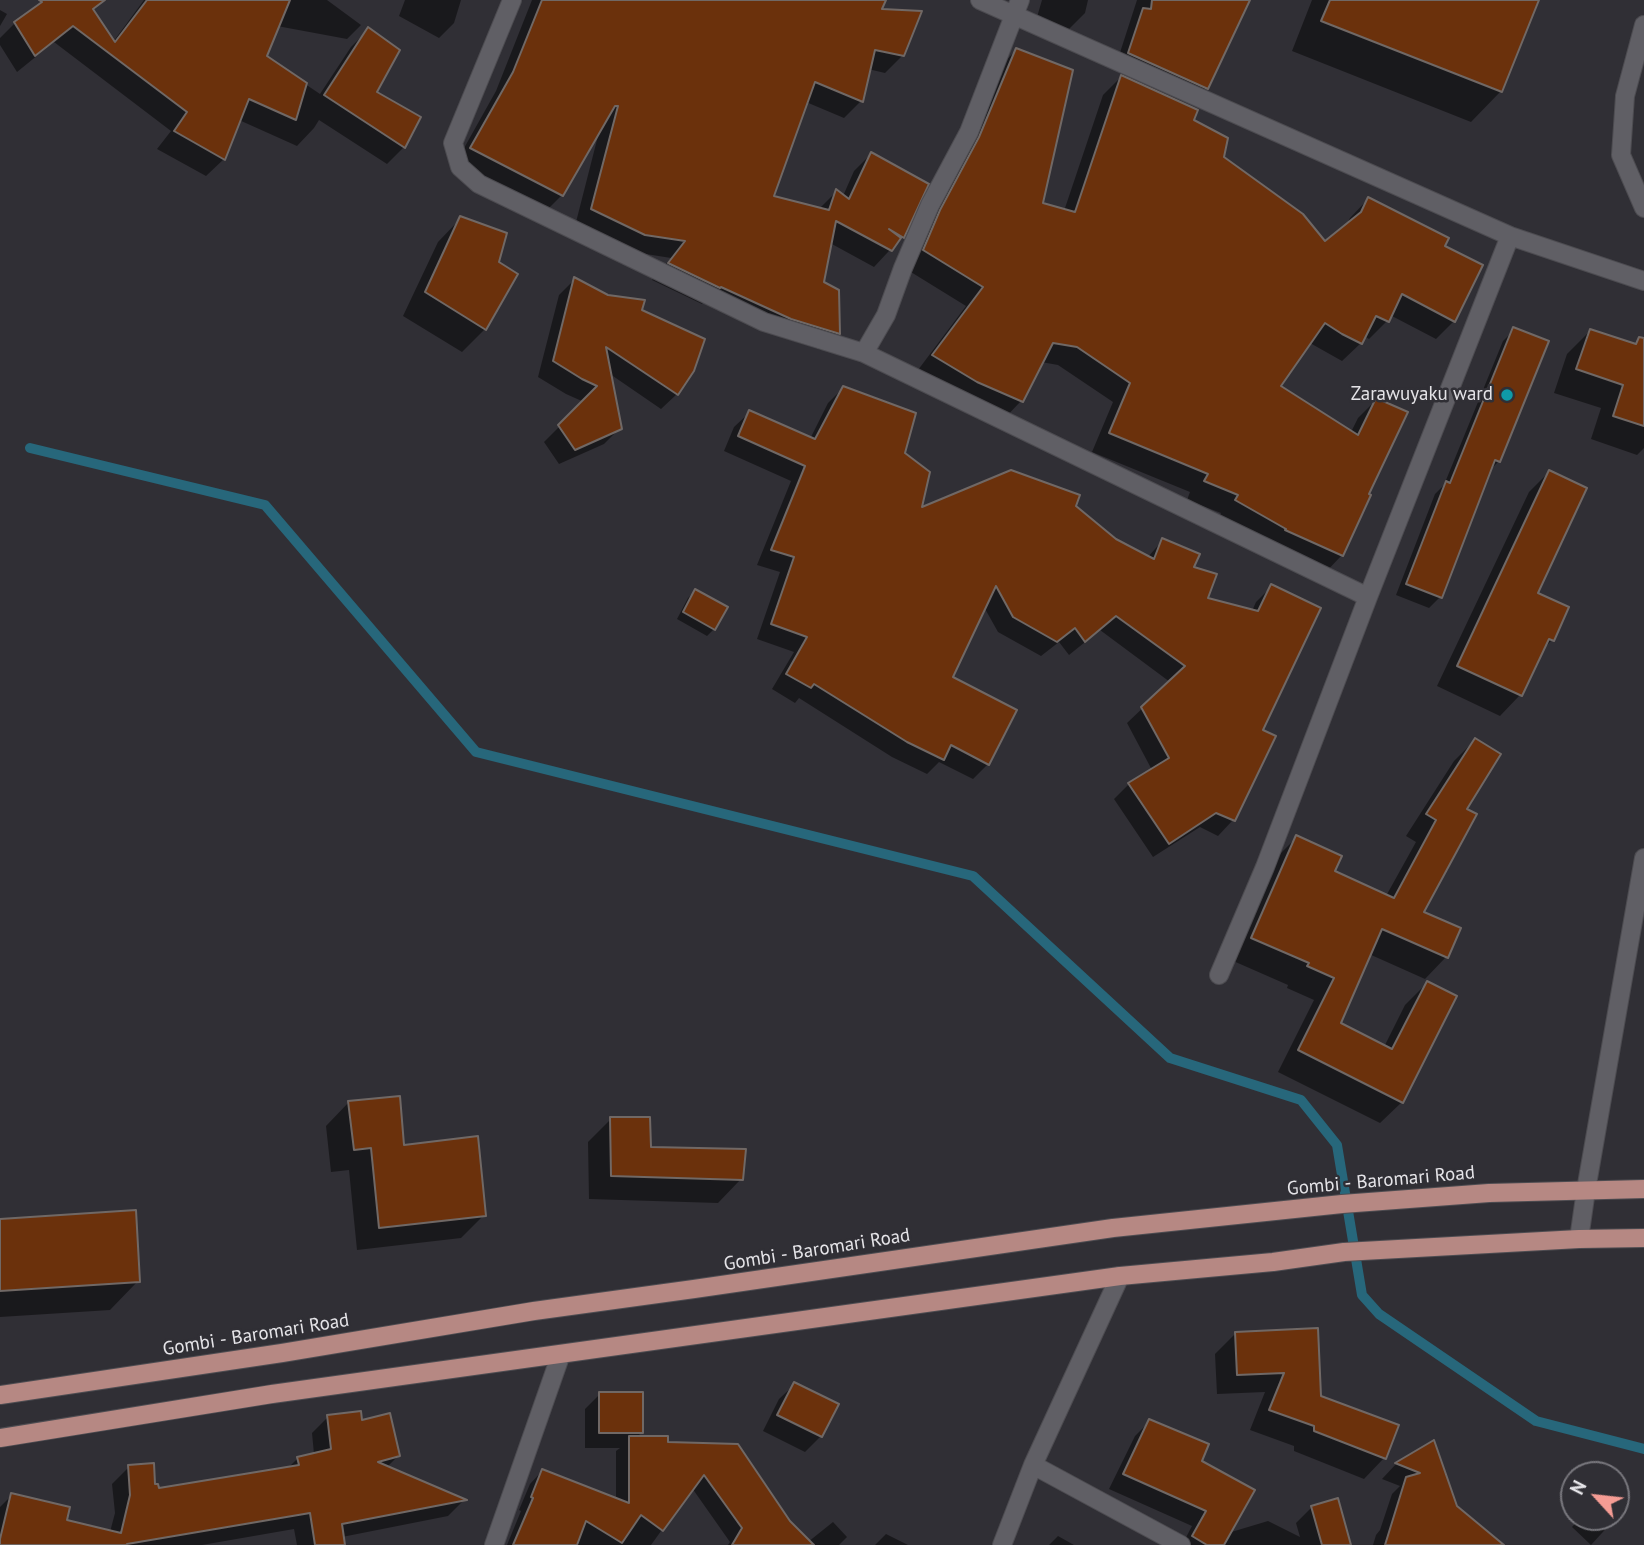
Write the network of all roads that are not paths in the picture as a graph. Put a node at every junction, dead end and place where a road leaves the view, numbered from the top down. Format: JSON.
{"nodes":[{"id":1,"x":512,"y":0,"type":"edge"},
{"id":2,"x":980,"y":0,"type":"edge"},
{"id":3,"x":1017,"y":8,"type":"edge"},
{"id":4,"x":1644,"y":26,"type":"edge"},
{"id":5,"x":1644,"y":208,"type":"edge"},
{"id":6,"x":1510,"y":236,"type":"junction"},
{"id":7,"x":1644,"y":281,"type":"edge"},
{"id":8,"x":864,"y":353,"type":"junction"},
{"id":9,"x":1368,"y":597,"type":"junction"},
{"id":10,"x":1644,"y":858,"type":"edge"},
{"id":11,"x":1219,"y":975,"type":"dead end"},
{"id":12,"x":1644,"y":1189,"type":"edge"},
{"id":13,"x":1586,"y":1190,"type":"junction"},
{"id":14,"x":1644,"y":1238,"type":"edge"},
{"id":15,"x":1579,"y":1239,"type":"junction"},
{"id":16,"x":1120,"y":1276,"type":"junction"},
{"id":17,"x":561,"y":1354,"type":"junction"},
{"id":18,"x":0,"y":1395,"type":"edge"},
{"id":19,"x":0,"y":1438,"type":"edge"},
{"id":20,"x":1033,"y":1465,"type":"junction"},
{"id":21,"x":494,"y":1545,"type":"edge"},
{"id":22,"x":1002,"y":1545,"type":"edge"},
{"id":23,"x":1181,"y":1545,"type":"edge"}],
"edges":[{"from":1,"to":8,"type":"street"},
{"from":2,"to":3,"type":"street"},
{"from":3,"to":6,"type":"street"},
{"from":3,"to":8,"type":"street"},
{"from":4,"to":5,"type":"street"},
{"from":6,"to":7,"type":"street"},
{"from":6,"to":9,"type":"street"},
{"from":8,"to":9,"type":"street"},
{"from":9,"to":11,"type":"street"},
{"from":10,"to":13,"type":"street"},
{"from":12,"to":13,"type":"main road","name":"Gombi - Baromari Road"},
{"from":13,"to":15,"type":"street"},
{"from":13,"to":18,"type":"main road","name":"Gombi - Baromari Road"},
{"from":14,"to":15,"type":"main road"},
{"from":15,"to":16,"type":"main road"},
{"from":16,"to":17,"type":"main road"},
{"from":16,"to":20,"type":"street"},
{"from":17,"to":19,"type":"main road"},
{"from":17,"to":21,"type":"street"},
{"from":20,"to":22,"type":"street"},
{"from":20,"to":23,"type":"street"}]}
